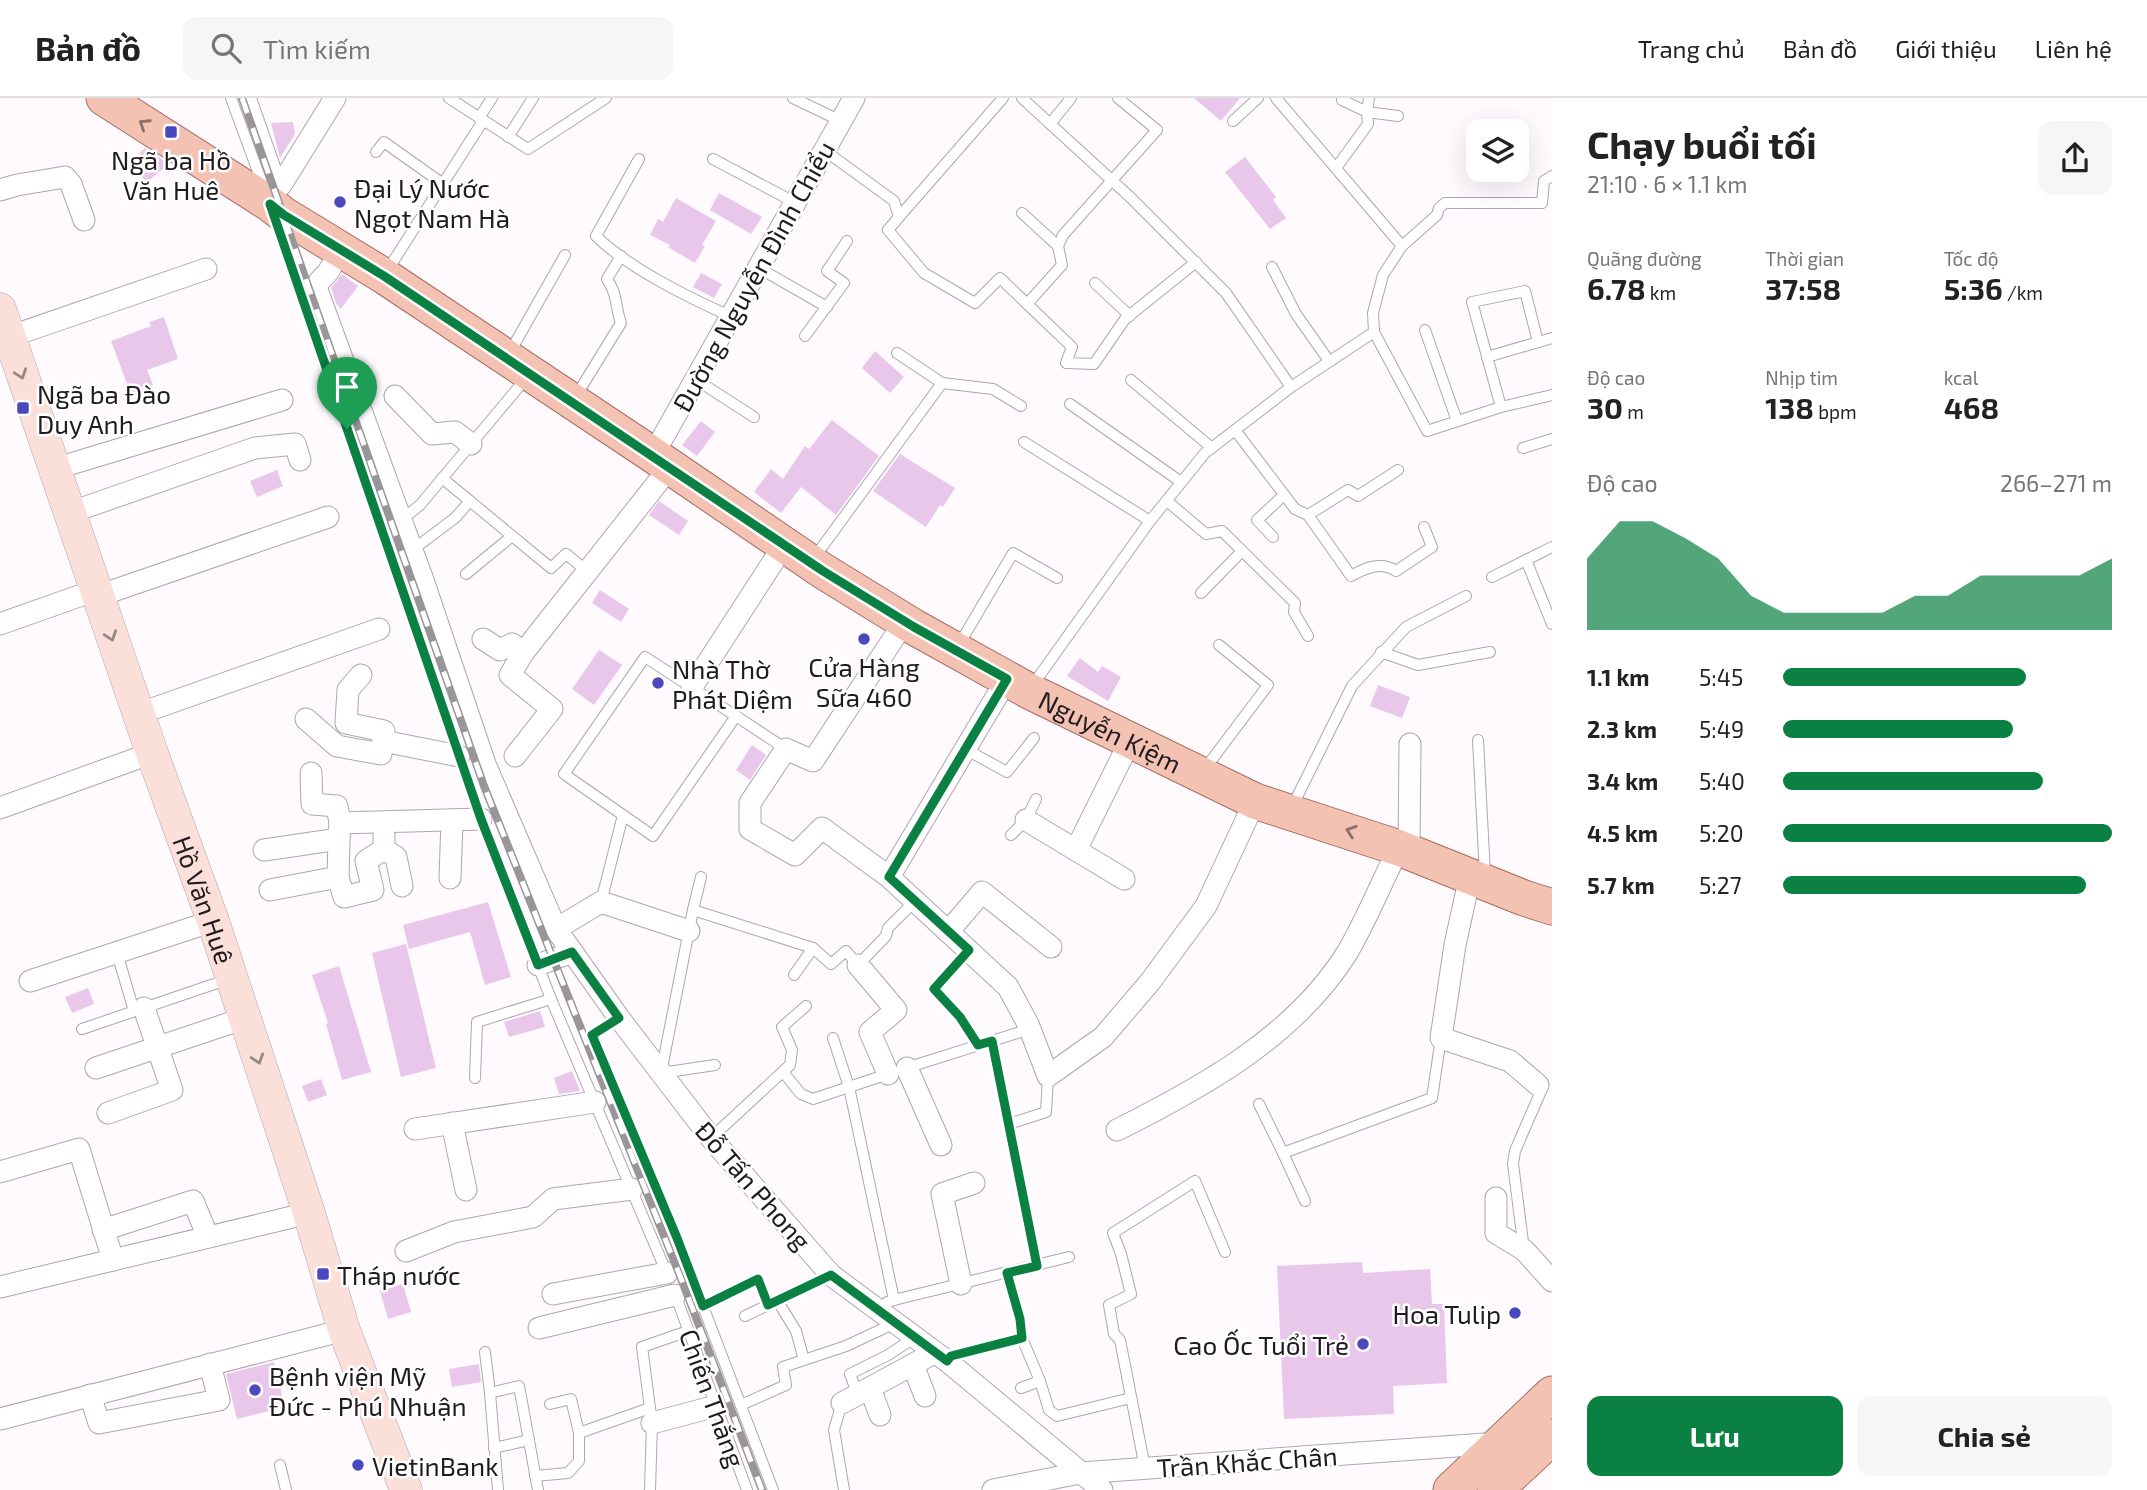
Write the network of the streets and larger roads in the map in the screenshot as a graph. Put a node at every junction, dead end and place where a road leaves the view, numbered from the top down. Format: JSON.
{"nodes":[{"id":1,"x":104,"y":98,"type":"edge"},
{"id":2,"x":854,"y":98,"type":"edge"},
{"id":3,"x":331,"y":100,"type":"edge"},
{"id":4,"x":0,"y":190,"type":"edge"},
{"id":5,"x":281,"y":203,"type":"junction"},
{"id":6,"x":84,"y":220,"type":"dead end"},
{"id":7,"x":339,"y":249,"type":"junction"},
{"id":8,"x":206,"y":270,"type":"dead end"},
{"id":9,"x":3,"y":329,"type":"edge"},
{"id":10,"x":394,"y":396,"type":"dead end"},
{"id":11,"x":282,"y":400,"type":"dead end"},
{"id":12,"x":471,"y":444,"type":"road end"},
{"id":13,"x":300,"y":460,"type":"dead end"},
{"id":14,"x":661,"y":461,"type":"junction"},
{"id":15,"x":54,"y":469,"type":"junction"},
{"id":16,"x":69,"y":513,"type":"junction"},
{"id":17,"x":328,"y":517,"type":"dead end"},
{"id":18,"x":797,"y":554,"type":"junction"},
{"id":19,"x":97,"y":593,"type":"junction"},
{"id":20,"x":905,"y":621,"type":"junction"},
{"id":21,"x":0,"y":624,"type":"edge"},
{"id":22,"x":379,"y":629,"type":"dead end"},
{"id":23,"x":483,"y":639,"type":"dead end"},
{"id":24,"x":523,"y":653,"type":"junction"},
{"id":25,"x":361,"y":675,"type":"dead end"},
{"id":26,"x":1018,"y":685,"type":"junction"},
{"id":27,"x":692,"y":687,"type":"road end"},
{"id":28,"x":138,"y":714,"type":"junction"},
{"id":29,"x":306,"y":719,"type":"dead end"},
{"id":30,"x":383,"y":741,"type":"junction"},
{"id":31,"x":1130,"y":741,"type":"junction"},
{"id":32,"x":1410,"y":744,"type":"dead end"},
{"id":33,"x":152,"y":753,"type":"junction"},
{"id":34,"x":459,"y":755,"type":"road end"},
{"id":35,"x":515,"y":756,"type":"dead end"},
{"id":36,"x":311,"y":773,"type":"dead end"},
{"id":37,"x":1255,"y":801,"type":"junction"},
{"id":38,"x":0,"y":808,"type":"edge"},
{"id":39,"x":481,"y":819,"type":"road end"},
{"id":40,"x":452,"y":820,"type":"junction"},
{"id":41,"x":383,"y":821,"type":"junction"},
{"id":42,"x":1018,"y":828,"type":"road end"},
{"id":43,"x":340,"y":831,"type":"junction"},
{"id":44,"x":384,"y":849,"type":"junction"},
{"id":45,"x":264,"y":850,"type":"dead end"},
{"id":46,"x":1076,"y":850,"type":"junction"},
{"id":47,"x":1404,"y":850,"type":"junction"},
{"id":48,"x":338,"y":877,"type":"junction"},
{"id":49,"x":889,"y":877,"type":"junction"},
{"id":50,"x":450,"y":878,"type":"dead end"},
{"id":51,"x":1124,"y":879,"type":"dead end"},
{"id":52,"x":1478,"y":879,"type":"junction"},
{"id":53,"x":402,"y":886,"type":"dead end"},
{"id":54,"x":270,"y":890,"type":"dead end"},
{"id":55,"x":1552,"y":907,"type":"edge"},
{"id":56,"x":691,"y":920,"type":"road end"},
{"id":57,"x":213,"y":921,"type":"junction"},
{"id":58,"x":556,"y":929,"type":"junction"},
{"id":59,"x":948,"y":932,"type":"junction"},
{"id":60,"x":1051,"y":947,"type":"dead end"},
{"id":61,"x":572,"y":952,"type":"junction"},
{"id":62,"x":538,"y":965,"type":"road end"},
{"id":63,"x":858,"y":965,"type":"road end"},
{"id":64,"x":30,"y":981,"type":"dead end"},
{"id":65,"x":139,"y":1010,"type":"road end"},
{"id":66,"x":245,"y":1018,"type":"junction"},
{"id":67,"x":158,"y":1047,"type":"junction"},
{"id":68,"x":96,"y":1068,"type":"dead end"},
{"id":69,"x":1538,"y":1084,"type":"road end"},
{"id":70,"x":595,"y":1102,"type":"road end"},
{"id":71,"x":108,"y":1113,"type":"dead end"},
{"id":72,"x":452,"y":1123,"type":"junction"},
{"id":73,"x":415,"y":1129,"type":"dead end"},
{"id":74,"x":1117,"y":1130,"type":"dead end"},
{"id":75,"x":941,"y":1145,"type":"dead end"},
{"id":76,"x":0,"y":1172,"type":"edge"},
{"id":77,"x":974,"y":1183,"type":"dead end"},
{"id":78,"x":632,"y":1189,"type":"road end"},
{"id":79,"x":466,"y":1191,"type":"dead end"},
{"id":80,"x":1496,"y":1198,"type":"dead end"},
{"id":81,"x":309,"y":1213,"type":"junction"},
{"id":82,"x":103,"y":1230,"type":"junction"},
{"id":83,"x":208,"y":1237,"type":"junction"},
{"id":84,"x":406,"y":1251,"type":"dead end"},
{"id":85,"x":113,"y":1260,"type":"junction"},
{"id":86,"x":667,"y":1273,"type":"road end"},
{"id":87,"x":1552,"y":1281,"type":"edge"},
{"id":88,"x":961,"y":1284,"type":"road end"},
{"id":89,"x":0,"y":1287,"type":"edge"},
{"id":90,"x":553,"y":1294,"type":"dead end"},
{"id":91,"x":675,"y":1295,"type":"road end"},
{"id":92,"x":539,"y":1328,"type":"dead end"},
{"id":93,"x":344,"y":1330,"type":"junction"},
{"id":94,"x":941,"y":1357,"type":"junction"},
{"id":95,"x":210,"y":1364,"type":"junction"},
{"id":96,"x":913,"y":1365,"type":"junction"},
{"id":97,"x":1552,"y":1394,"type":"edge"},
{"id":98,"x":90,"y":1395,"type":"junction"},
{"id":99,"x":925,"y":1396,"type":"dead end"},
{"id":100,"x":716,"y":1406,"type":"road end"},
{"id":101,"x":651,"y":1415,"type":"road end"},
{"id":102,"x":880,"y":1415,"type":"dead end"},
{"id":103,"x":0,"y":1419,"type":"edge"},
{"id":104,"x":1501,"y":1443,"type":"junction"},
{"id":105,"x":1547,"y":1446,"type":"edge"},
{"id":106,"x":1090,"y":1484,"type":"edge"},
{"id":107,"x":1007,"y":1489,"type":"edge"},
{"id":108,"x":406,"y":1490,"type":"edge"},
{"id":109,"x":1451,"y":1490,"type":"edge"},
{"id":110,"x":1495,"y":1490,"type":"edge"}],
"edges":[{"from":5,"to":1,"type":"main road","name":"Nguyễn Kiệm","one_way":true},
{"from":2,"to":14,"type":"street","name":"Đường Nguyễn Đình Chiểu"},
{"from":3,"to":5,"type":"street"},
{"from":4,"to":6,"type":"street"},
{"from":5,"to":7,"type":"main road","name":"Nguyễn Kiệm"},
{"from":7,"to":14,"type":"main road","name":"Nguyễn Kiệm"},
{"from":7,"to":58,"type":"street","name":"Đỗ Tấn Phong"},
{"from":8,"to":9,"type":"street"},
{"from":9,"to":15,"type":"main road","name":"Hồ Văn Huê","one_way":true},
{"from":10,"to":12,"type":"street"},
{"from":11,"to":15,"type":"street"},
{"from":13,"to":16,"type":"street"},
{"from":14,"to":18,"type":"main road","name":"Nguyễn Kiệm"},
{"from":14,"to":24,"type":"street","name":"Đường Nguyễn Đình Chiểu"},
{"from":15,"to":16,"type":"main road","name":"Hồ Văn Huê"},
{"from":16,"to":19,"type":"main road","name":"Hồ Văn Huê"},
{"from":17,"to":19,"type":"street"},
{"from":18,"to":20,"type":"main road","name":"Nguyễn Kiệm"},
{"from":18,"to":27,"type":"street"},
{"from":19,"to":21,"type":"street"},
{"from":19,"to":28,"type":"main road","name":"Hồ Văn Huê","one_way":true},
{"from":20,"to":26,"type":"main road","name":"Nguyễn Kiệm"},
{"from":20,"to":49,"type":"street"},
{"from":22,"to":28,"type":"street"},
{"from":23,"to":24,"type":"street"},
{"from":24,"to":35,"type":"street"},
{"from":25,"to":30,"type":"street"},
{"from":26,"to":31,"type":"main road","name":"Nguyễn Kiệm"},
{"from":26,"to":49,"type":"street"},
{"from":28,"to":33,"type":"main road","name":"Hồ Văn Huê"},
{"from":29,"to":30,"type":"street"},
{"from":30,"to":34,"type":"street"},
{"from":31,"to":37,"type":"main road","name":"Nguyễn Kiệm"},
{"from":31,"to":46,"type":"street"},
{"from":32,"to":47,"type":"street"},
{"from":33,"to":38,"type":"street"},
{"from":33,"to":57,"type":"main road","name":"Hồ Văn Huê"},
{"from":36,"to":43,"type":"street"},
{"from":47,"to":37,"type":"main road","name":"Nguyễn Kiệm","one_way":true},
{"from":37,"to":59,"type":"street"},
{"from":39,"to":40,"type":"street"},
{"from":40,"to":41,"type":"street"},
{"from":40,"to":50,"type":"street"},
{"from":41,"to":43,"type":"street"},
{"from":41,"to":44,"type":"street"},
{"from":42,"to":46,"type":"street"},
{"from":43,"to":45,"type":"street"},
{"from":43,"to":48,"type":"street"},
{"from":44,"to":48,"type":"street"},
{"from":44,"to":53,"type":"street"},
{"from":46,"to":51,"type":"street"},
{"from":47,"to":52,"type":"main road","name":"Nguyễn Kiệm"},
{"from":47,"to":74,"type":"street"},
{"from":48,"to":54,"type":"street"},
{"from":49,"to":59,"type":"street"},
{"from":52,"to":55,"type":"main road","name":"Nguyễn Kiệm"},
{"from":52,"to":69,"type":"street"},
{"from":56,"to":58,"type":"street"},
{"from":57,"to":64,"type":"street"},
{"from":57,"to":66,"type":"main road","name":"Hồ Văn Huê"},
{"from":58,"to":61,"type":"street","name":"Đỗ Tấn Phong"},
{"from":59,"to":60,"type":"street"},
{"from":61,"to":62,"type":"street"},
{"from":61,"to":94,"type":"street","name":"Đỗ Tấn Phong"},
{"from":63,"to":75,"type":"street"},
{"from":65,"to":67,"type":"street"},
{"from":66,"to":67,"type":"street"},
{"from":66,"to":81,"type":"main road","name":"Hồ Văn Huê","one_way":true},
{"from":67,"to":68,"type":"street"},
{"from":67,"to":71,"type":"street"},
{"from":70,"to":72,"type":"street"},
{"from":72,"to":73,"type":"street"},
{"from":72,"to":79,"type":"street"},
{"from":76,"to":82,"type":"street"},
{"from":77,"to":88,"type":"street"},
{"from":78,"to":84,"type":"street"},
{"from":80,"to":87,"type":"street"},
{"from":81,"to":83,"type":"street"},
{"from":81,"to":93,"type":"main road","name":"Hồ Văn Huê"},
{"from":82,"to":83,"type":"street"},
{"from":82,"to":85,"type":"street"},
{"from":83,"to":85,"type":"street"},
{"from":85,"to":89,"type":"street"},
{"from":86,"to":90,"type":"street"},
{"from":91,"to":92,"type":"street"},
{"from":93,"to":95,"type":"street"},
{"from":93,"to":108,"type":"main road","name":"Hồ Văn Huê"},
{"from":94,"to":96,"type":"street"},
{"from":94,"to":106,"type":"street","name":"Đỗ Tấn Phong"},
{"from":95,"to":98,"type":"street"},
{"from":95,"to":98,"type":"street"},
{"from":96,"to":99,"type":"street"},
{"from":96,"to":102,"type":"street"},
{"from":97,"to":104,"type":"main road"},
{"from":98,"to":103,"type":"street"},
{"from":100,"to":101,"type":"street"},
{"from":104,"to":106,"type":"street","name":"Trần Khắc Chân"},
{"from":104,"to":109,"type":"main road"},
{"from":105,"to":110,"type":"main road"},
{"from":106,"to":107,"type":"street","name":"Trần Khắc Chân"}]}
